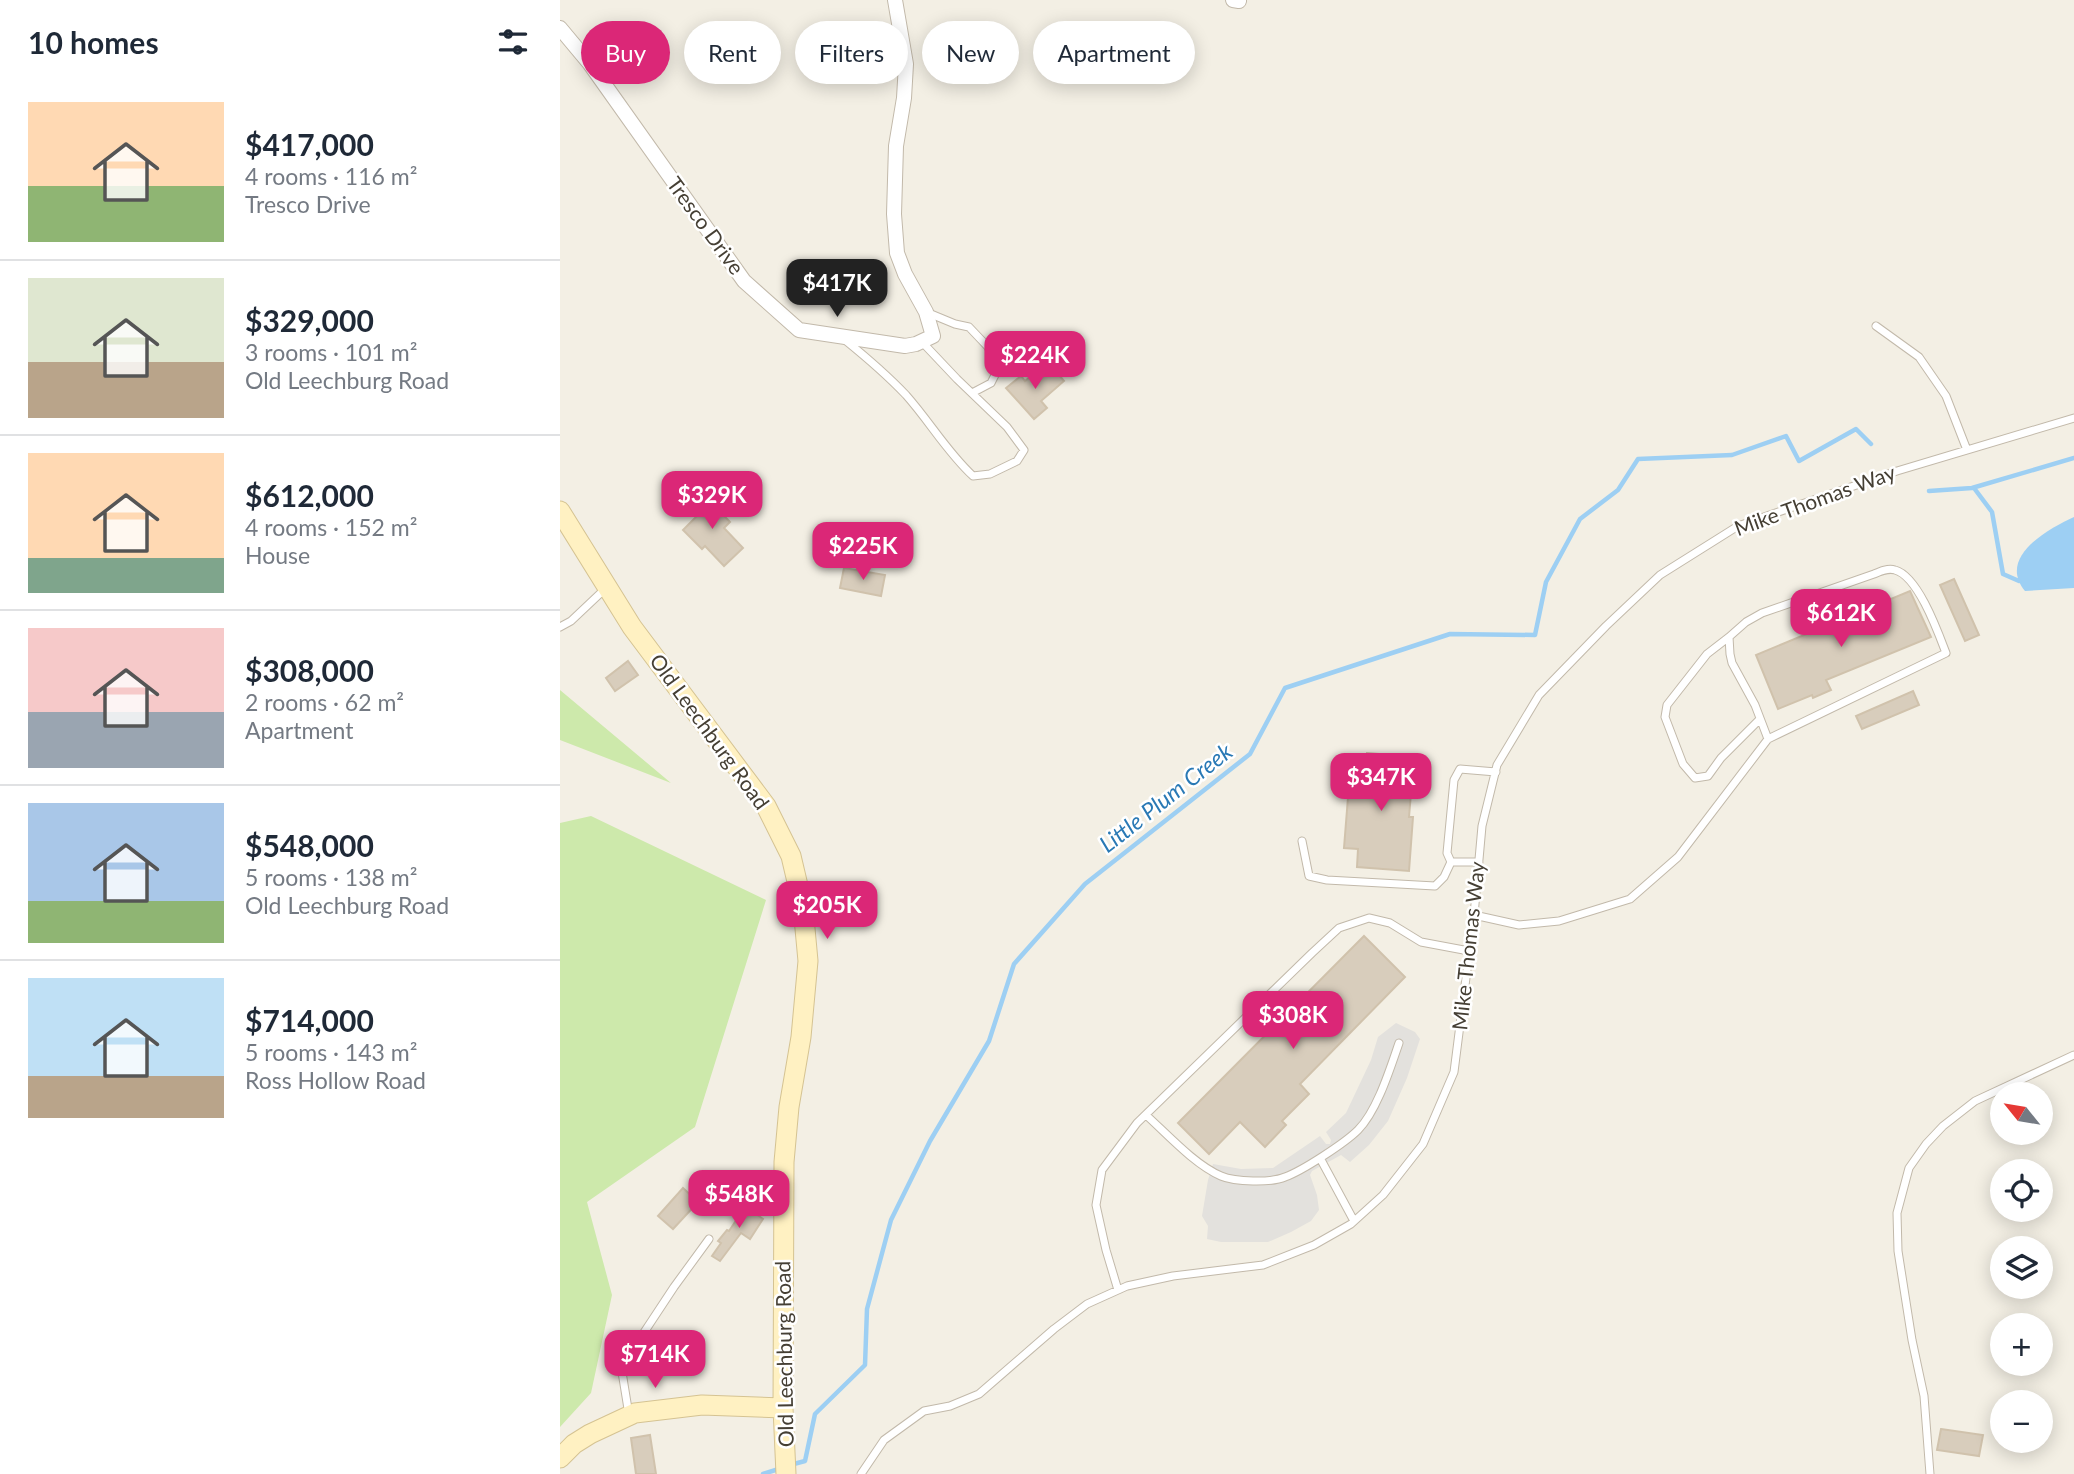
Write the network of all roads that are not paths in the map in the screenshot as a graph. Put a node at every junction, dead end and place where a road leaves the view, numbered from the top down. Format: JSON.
{"nodes":[{"id":1,"x":895,"y":0,"type":"edge"},
{"id":2,"x":560,"y":28,"type":"edge"},
{"id":3,"x":926,"y":312,"type":"junction"},
{"id":4,"x":1876,"y":326,"type":"dead end"},
{"id":5,"x":842,"y":338,"type":"junction"},
{"id":6,"x":922,"y":341,"type":"junction"},
{"id":7,"x":972,"y":393,"type":"junction"},
{"id":8,"x":2074,"y":418,"type":"edge"},
{"id":9,"x":1967,"y":450,"type":"junction"},
{"id":10,"x":560,"y":511,"type":"edge"},
{"id":11,"x":608,"y":587,"type":"junction"},
{"id":12,"x":560,"y":626,"type":"edge"},
{"id":13,"x":1729,"y":637,"type":"junction"},
{"id":14,"x":1760,"y":719,"type":"junction"},
{"id":15,"x":1768,"y":739,"type":"junction"},
{"id":16,"x":1496,"y":772,"type":"junction"},
{"id":17,"x":1302,"y":841,"type":"dead end"},
{"id":18,"x":1451,"y":862,"type":"junction"},
{"id":19,"x":1479,"y":862,"type":"junction"},
{"id":20,"x":1474,"y":915,"type":"junction"},
{"id":21,"x":1469,"y":951,"type":"junction"},
{"id":22,"x":1399,"y":1043,"type":"dead end"},
{"id":23,"x":2074,"y":1055,"type":"edge"},
{"id":24,"x":1146,"y":1115,"type":"junction"},
{"id":25,"x":1320,"y":1157,"type":"junction"},
{"id":26,"x":1354,"y":1221,"type":"junction"},
{"id":27,"x":709,"y":1239,"type":"dead end"},
{"id":28,"x":1118,"y":1290,"type":"junction"},
{"id":29,"x":783,"y":1408,"type":"junction"},
{"id":30,"x":629,"y":1416,"type":"junction"},
{"id":31,"x":560,"y":1458,"type":"edge"},
{"id":32,"x":786,"y":1467,"type":"edge"},
{"id":33,"x":861,"y":1474,"type":"edge"},
{"id":34,"x":1930,"y":1474,"type":"edge"}],
"edges":[{"from":1,"to":3,"type":"street"},
{"from":2,"to":5,"type":"street","name":"Tresco Drive"},
{"from":3,"to":6,"type":"street"},
{"from":3,"to":7,"type":"lane"},
{"from":4,"to":9,"type":"lane"},
{"from":5,"to":6,"type":"street","name":"Tresco Drive"},
{"from":5,"to":7,"type":"lane"},
{"from":6,"to":7,"type":"lane"},
{"from":8,"to":9,"type":"lane","name":"Mike Thomas Way"},
{"from":9,"to":16,"type":"lane","name":"Mike Thomas Way"},
{"from":10,"to":11,"type":"street","name":"Old Leechburg Road"},
{"from":11,"to":12,"type":"lane"},
{"from":11,"to":29,"type":"street","name":"Old Leechburg Road"},
{"from":13,"to":14,"type":"lane"},
{"from":13,"to":14,"type":"lane"},
{"from":13,"to":15,"type":"lane"},
{"from":14,"to":15,"type":"lane"},
{"from":15,"to":20,"type":"lane"},
{"from":16,"to":18,"type":"lane"},
{"from":16,"to":19,"type":"lane","name":"Mike Thomas Way"},
{"from":17,"to":18,"type":"lane"},
{"from":18,"to":19,"type":"lane"},
{"from":19,"to":20,"type":"lane","name":"Mike Thomas Way"},
{"from":20,"to":21,"type":"lane","name":"Mike Thomas Way"},
{"from":21,"to":24,"type":"lane"},
{"from":21,"to":26,"type":"lane","name":"Mike Thomas Way"},
{"from":22,"to":25,"type":"lane"},
{"from":23,"to":34,"type":"lane"},
{"from":24,"to":25,"type":"lane"},
{"from":24,"to":28,"type":"lane"},
{"from":25,"to":26,"type":"lane"},
{"from":26,"to":28,"type":"lane","name":"Mike Thomas Way"},
{"from":27,"to":30,"type":"lane"},
{"from":28,"to":33,"type":"lane","name":"Mike Thomas Way"},
{"from":29,"to":30,"type":"street"},
{"from":29,"to":32,"type":"street","name":"Old Leechburg Road"},
{"from":30,"to":31,"type":"street"}]}
